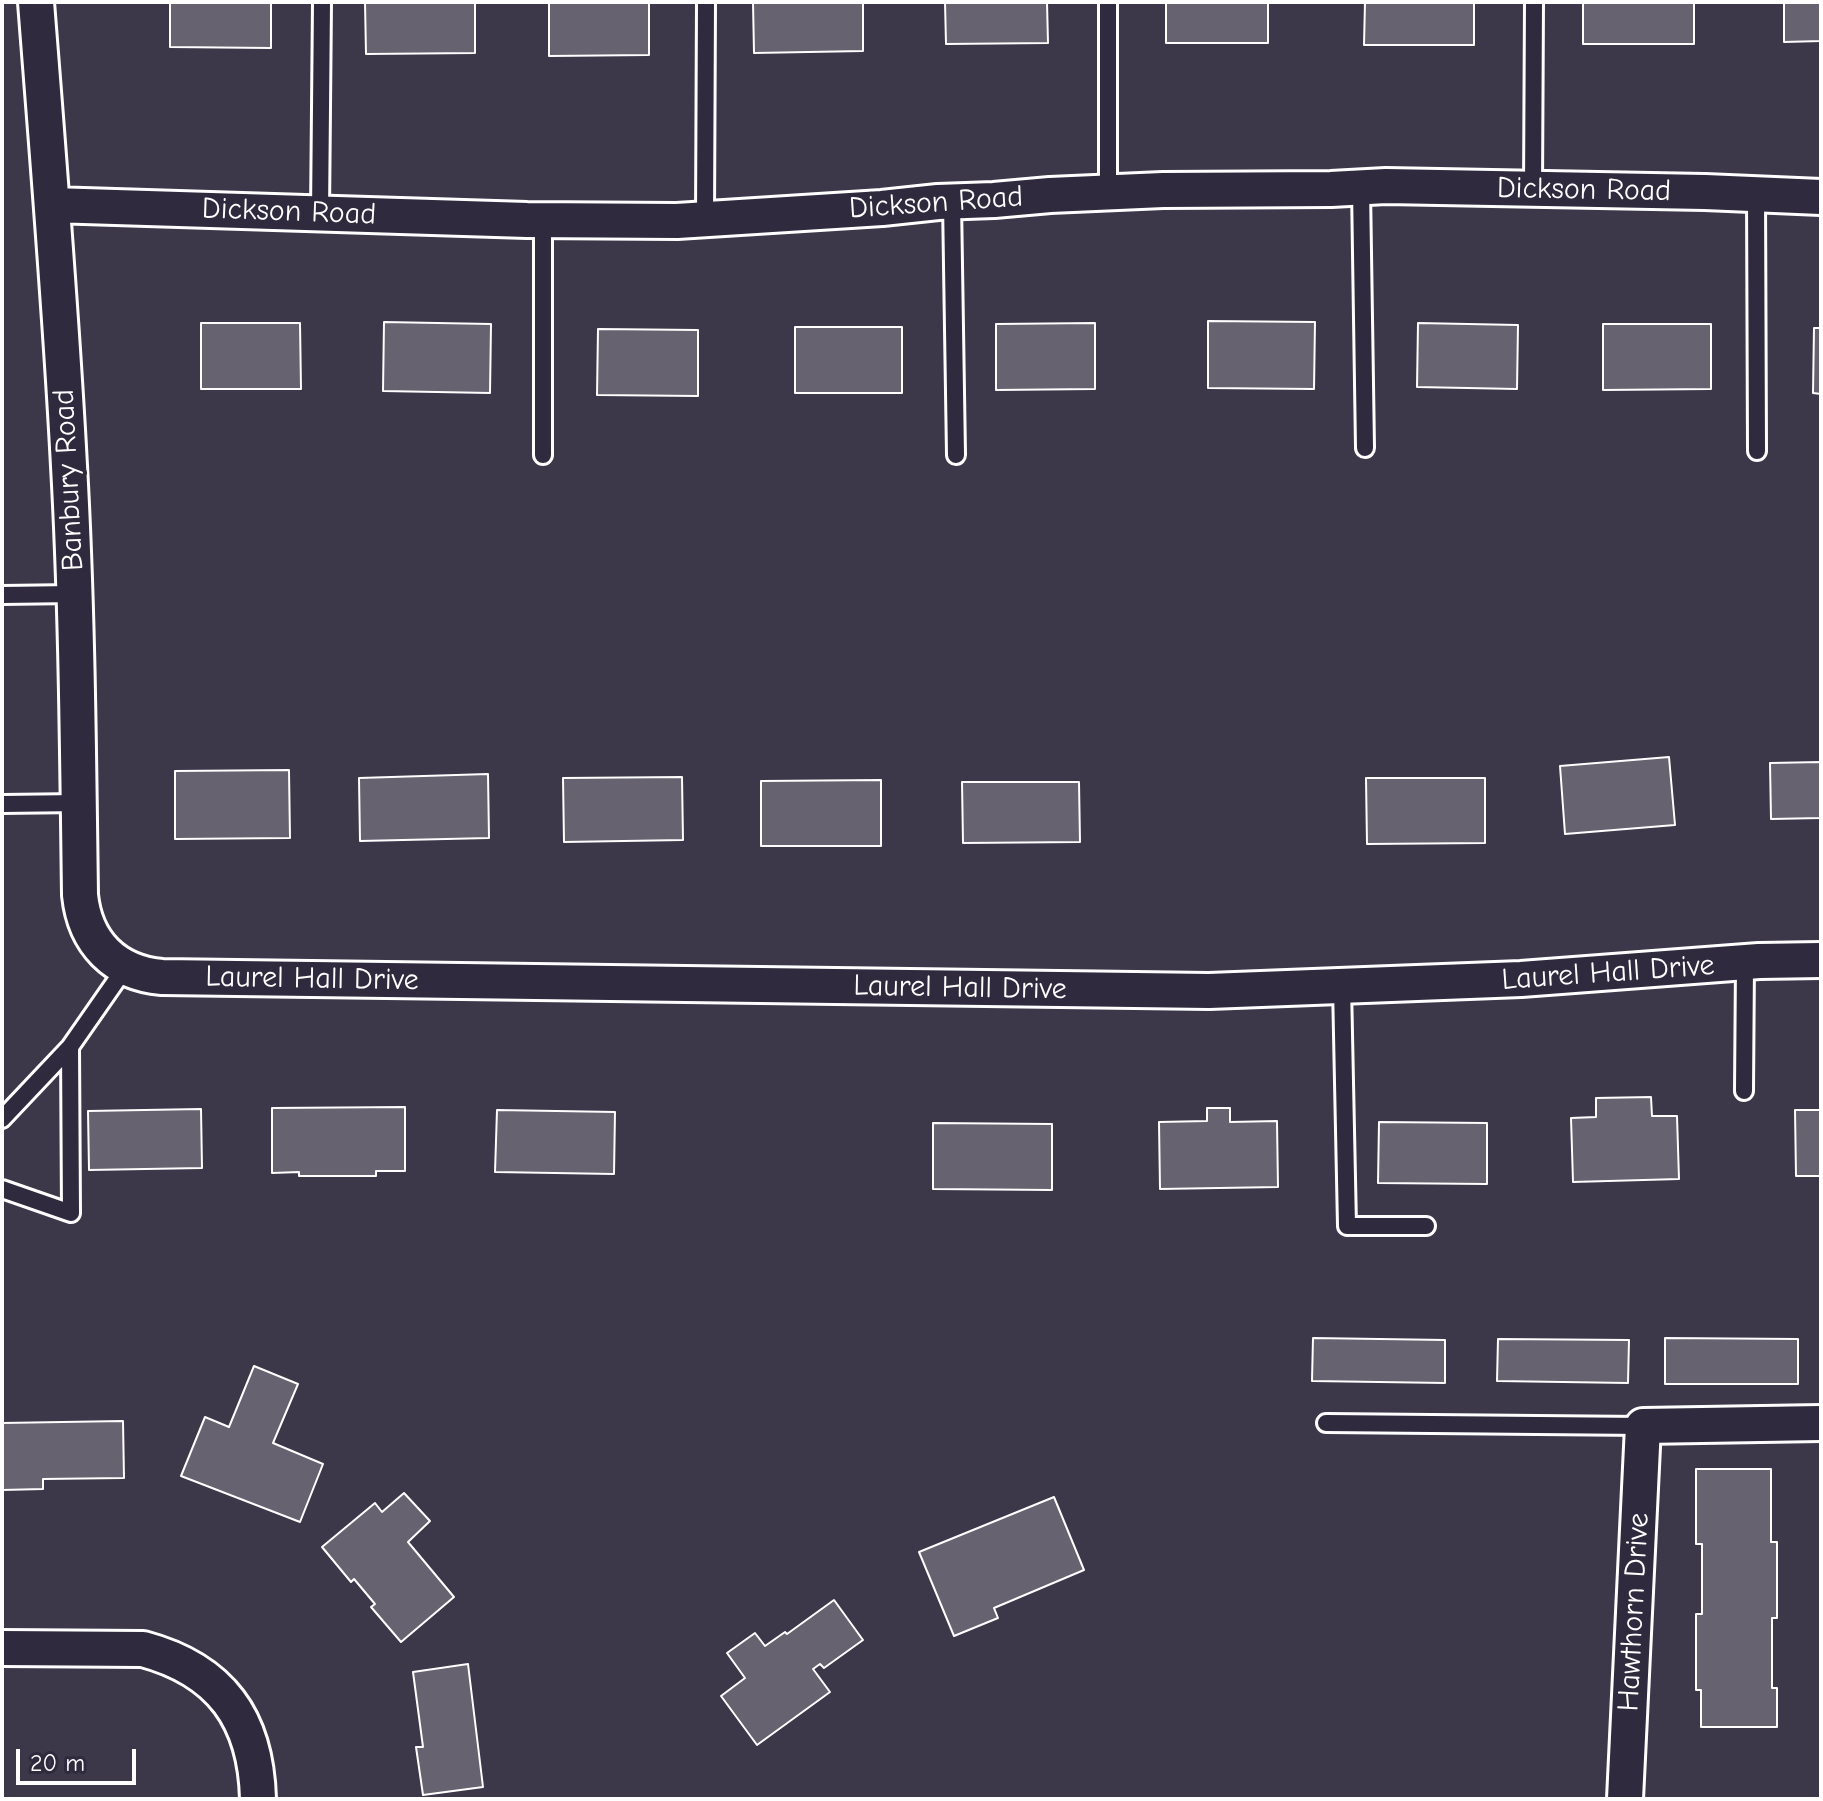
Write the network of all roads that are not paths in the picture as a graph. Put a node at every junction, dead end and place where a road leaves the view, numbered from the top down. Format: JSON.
{"nodes":[{"id":1,"x":36,"y":2,"type":"edge"},
{"id":2,"x":322,"y":2,"type":"edge"},
{"id":3,"x":706,"y":2,"type":"edge"},
{"id":4,"x":1108,"y":2,"type":"edge"},
{"id":5,"x":1534,"y":2,"type":"edge"},
{"id":6,"x":1361,"y":188,"type":"junction"},
{"id":7,"x":1533,"y":189,"type":"junction"},
{"id":8,"x":1108,"y":192,"type":"junction"},
{"id":9,"x":1756,"y":194,"type":"junction"},
{"id":10,"x":1821,"y":197,"type":"edge"},
{"id":11,"x":952,"y":202,"type":"junction"},
{"id":12,"x":52,"y":205,"type":"junction"},
{"id":13,"x":320,"y":213,"type":"junction"},
{"id":14,"x":705,"y":219,"type":"junction"},
{"id":15,"x":543,"y":220,"type":"junction"},
{"id":16,"x":1365,"y":448,"type":"dead end"},
{"id":17,"x":1757,"y":451,"type":"dead end"},
{"id":18,"x":543,"y":455,"type":"dead end"},
{"id":19,"x":956,"y":455,"type":"dead end"},
{"id":20,"x":74,"y":594,"type":"junction"},
{"id":21,"x":2,"y":595,"type":"edge"},
{"id":22,"x":79,"y":803,"type":"junction"},
{"id":23,"x":2,"y":804,"type":"edge"},
{"id":24,"x":115,"y":960,"type":"junction"},
{"id":25,"x":1821,"y":960,"type":"edge"},
{"id":26,"x":1745,"y":963,"type":"junction"},
{"id":27,"x":1342,"y":986,"type":"junction"},
{"id":28,"x":70,"y":1047,"type":"junction"},
{"id":29,"x":1744,"y":1091,"type":"dead end"},
{"id":30,"x":2,"y":1119,"type":"edge"},
{"id":31,"x":2,"y":1189,"type":"edge"},
{"id":32,"x":1426,"y":1226,"type":"dead end"},
{"id":33,"x":1326,"y":1423,"type":"dead end"},
{"id":34,"x":1821,"y":1423,"type":"edge"},
{"id":35,"x":1643,"y":1426,"type":"junction"},
{"id":36,"x":2,"y":1648,"type":"edge"},
{"id":37,"x":258,"y":1799,"type":"edge"},
{"id":38,"x":1625,"y":1799,"type":"edge"}],
"edges":[{"from":1,"to":12,"type":"street","name":"Banbury Road"},
{"from":2,"to":13,"type":"lane"},
{"from":3,"to":14,"type":"lane"},
{"from":4,"to":8,"type":"lane"},
{"from":5,"to":7,"type":"lane"},
{"from":6,"to":7,"type":"street","name":"Dickson Road"},
{"from":6,"to":8,"type":"street","name":"Dickson Road"},
{"from":6,"to":16,"type":"lane"},
{"from":7,"to":9,"type":"street","name":"Dickson Road"},
{"from":8,"to":11,"type":"street","name":"Dickson Road"},
{"from":9,"to":10,"type":"street","name":"Dickson Road"},
{"from":9,"to":17,"type":"lane"},
{"from":11,"to":14,"type":"street","name":"Dickson Road"},
{"from":11,"to":19,"type":"lane"},
{"from":12,"to":13,"type":"street","name":"Dickson Road"},
{"from":12,"to":20,"type":"street","name":"Banbury Road"},
{"from":13,"to":15,"type":"street","name":"Dickson Road"},
{"from":14,"to":15,"type":"street","name":"Dickson Road"},
{"from":15,"to":18,"type":"lane"},
{"from":20,"to":21,"type":"lane"},
{"from":20,"to":22,"type":"street","name":"Banbury Road"},
{"from":22,"to":23,"type":"lane"},
{"from":22,"to":24,"type":"street","name":"Banbury Road"},
{"from":24,"to":27,"type":"street","name":"Laurel Hall Drive"},
{"from":24,"to":28,"type":"lane"},
{"from":25,"to":26,"type":"street","name":"Laurel Hall Drive"},
{"from":26,"to":27,"type":"street","name":"Laurel Hall Drive"},
{"from":26,"to":29,"type":"lane"},
{"from":27,"to":32,"type":"lane"},
{"from":28,"to":30,"type":"lane"},
{"from":28,"to":31,"type":"lane"},
{"from":33,"to":35,"type":"lane"},
{"from":34,"to":35,"type":"street"},
{"from":35,"to":38,"type":"street","name":"Hawthorn Drive"},
{"from":36,"to":37,"type":"street"}]}
